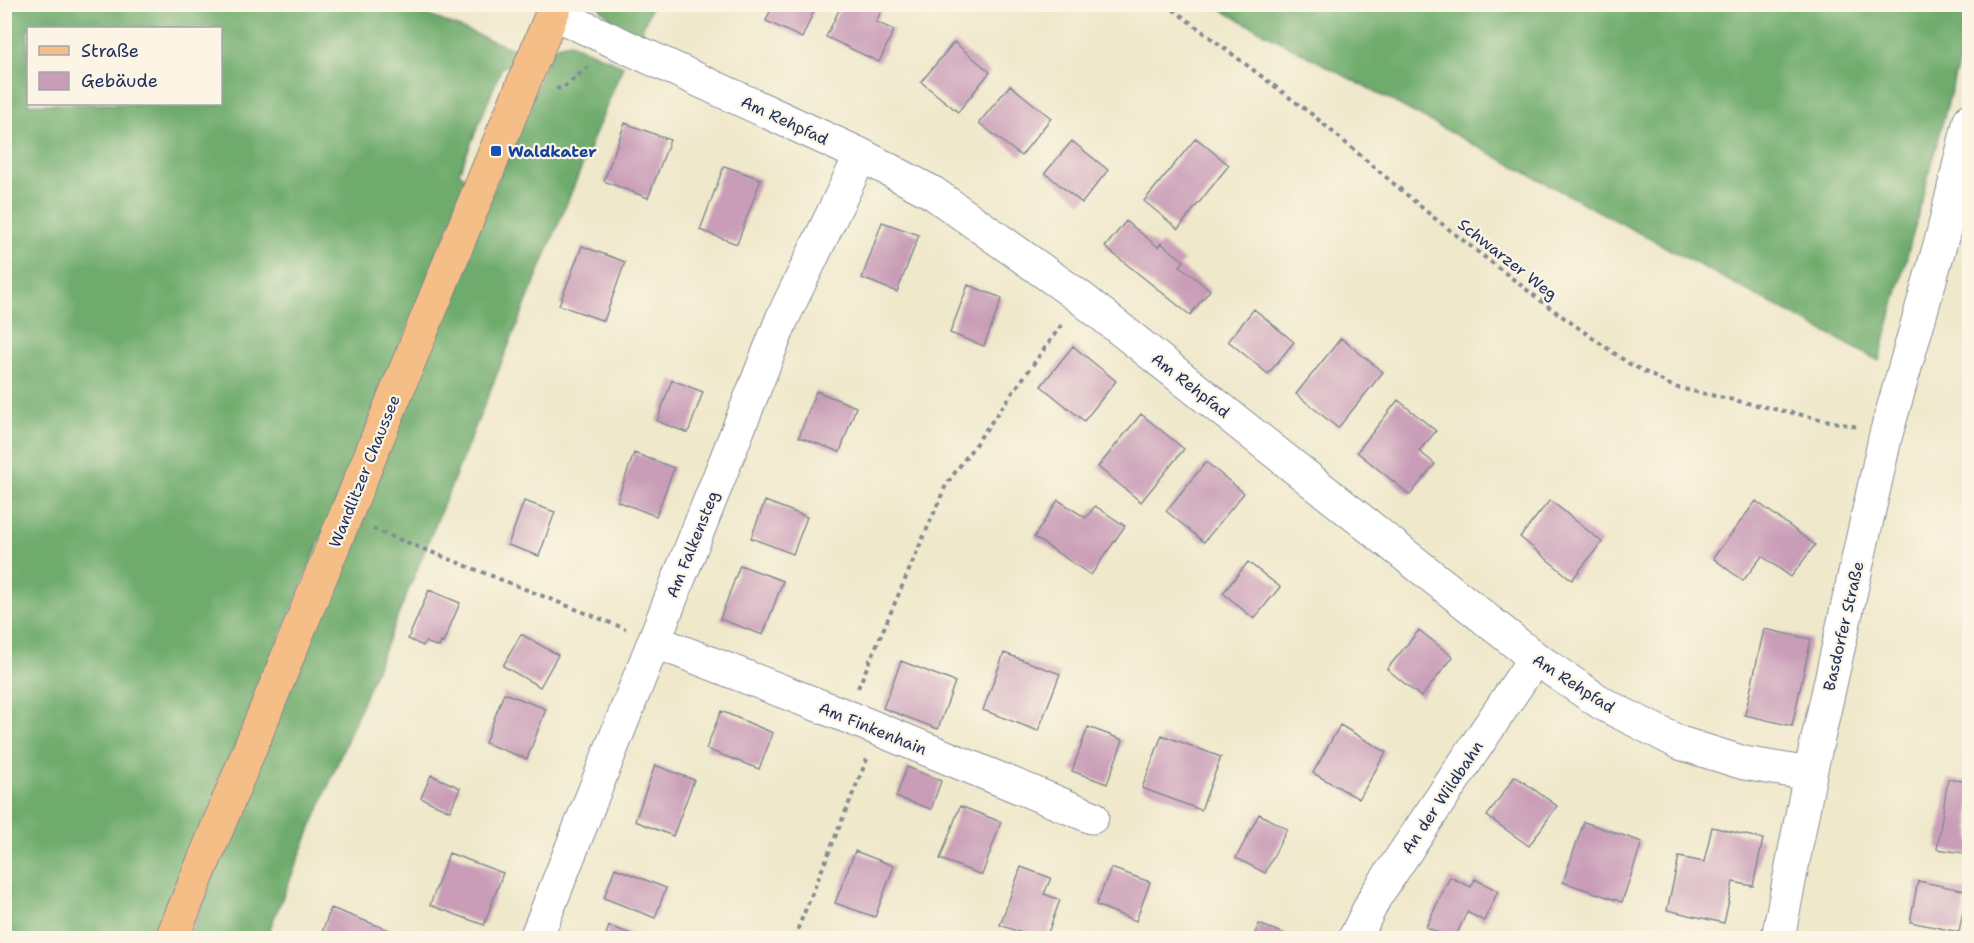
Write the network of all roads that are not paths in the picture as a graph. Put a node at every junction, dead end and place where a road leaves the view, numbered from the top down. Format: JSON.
{"nodes":[{"id":1,"x":554,"y":9,"type":"edge"},
{"id":2,"x":1970,"y":120,"type":"edge"},
{"id":3,"x":861,"y":155,"type":"junction"},
{"id":4,"x":654,"y":641,"type":"junction"},
{"id":5,"x":1535,"y":658,"type":"junction"},
{"id":6,"x":1810,"y":774,"type":"junction"},
{"id":7,"x":1092,"y":817,"type":"dead end"},
{"id":8,"x":172,"y":939,"type":"edge"},
{"id":9,"x":536,"y":939,"type":"edge"},
{"id":10,"x":1355,"y":939,"type":"edge"},
{"id":11,"x":1778,"y":939,"type":"edge"}],
"edges":[{"from":1,"to":3,"type":"street","name":"Am Rehpfad"},
{"from":1,"to":8,"type":"main road","name":"Wandlitzer Chaussee"},
{"from":2,"to":6,"type":"street","name":"Basdorfer Straße"},
{"from":3,"to":4,"type":"street","name":"Am Falkensteg"},
{"from":3,"to":5,"type":"street","name":"Am Rehpfad"},
{"from":4,"to":7,"type":"street","name":"Am Finkenhain"},
{"from":4,"to":9,"type":"street","name":"Am Falkensteg"},
{"from":5,"to":6,"type":"street","name":"Am Rehpfad"},
{"from":5,"to":10,"type":"street","name":"An der Wildbahn"},
{"from":6,"to":11,"type":"street","name":"Basdorfer Straße"}]}
